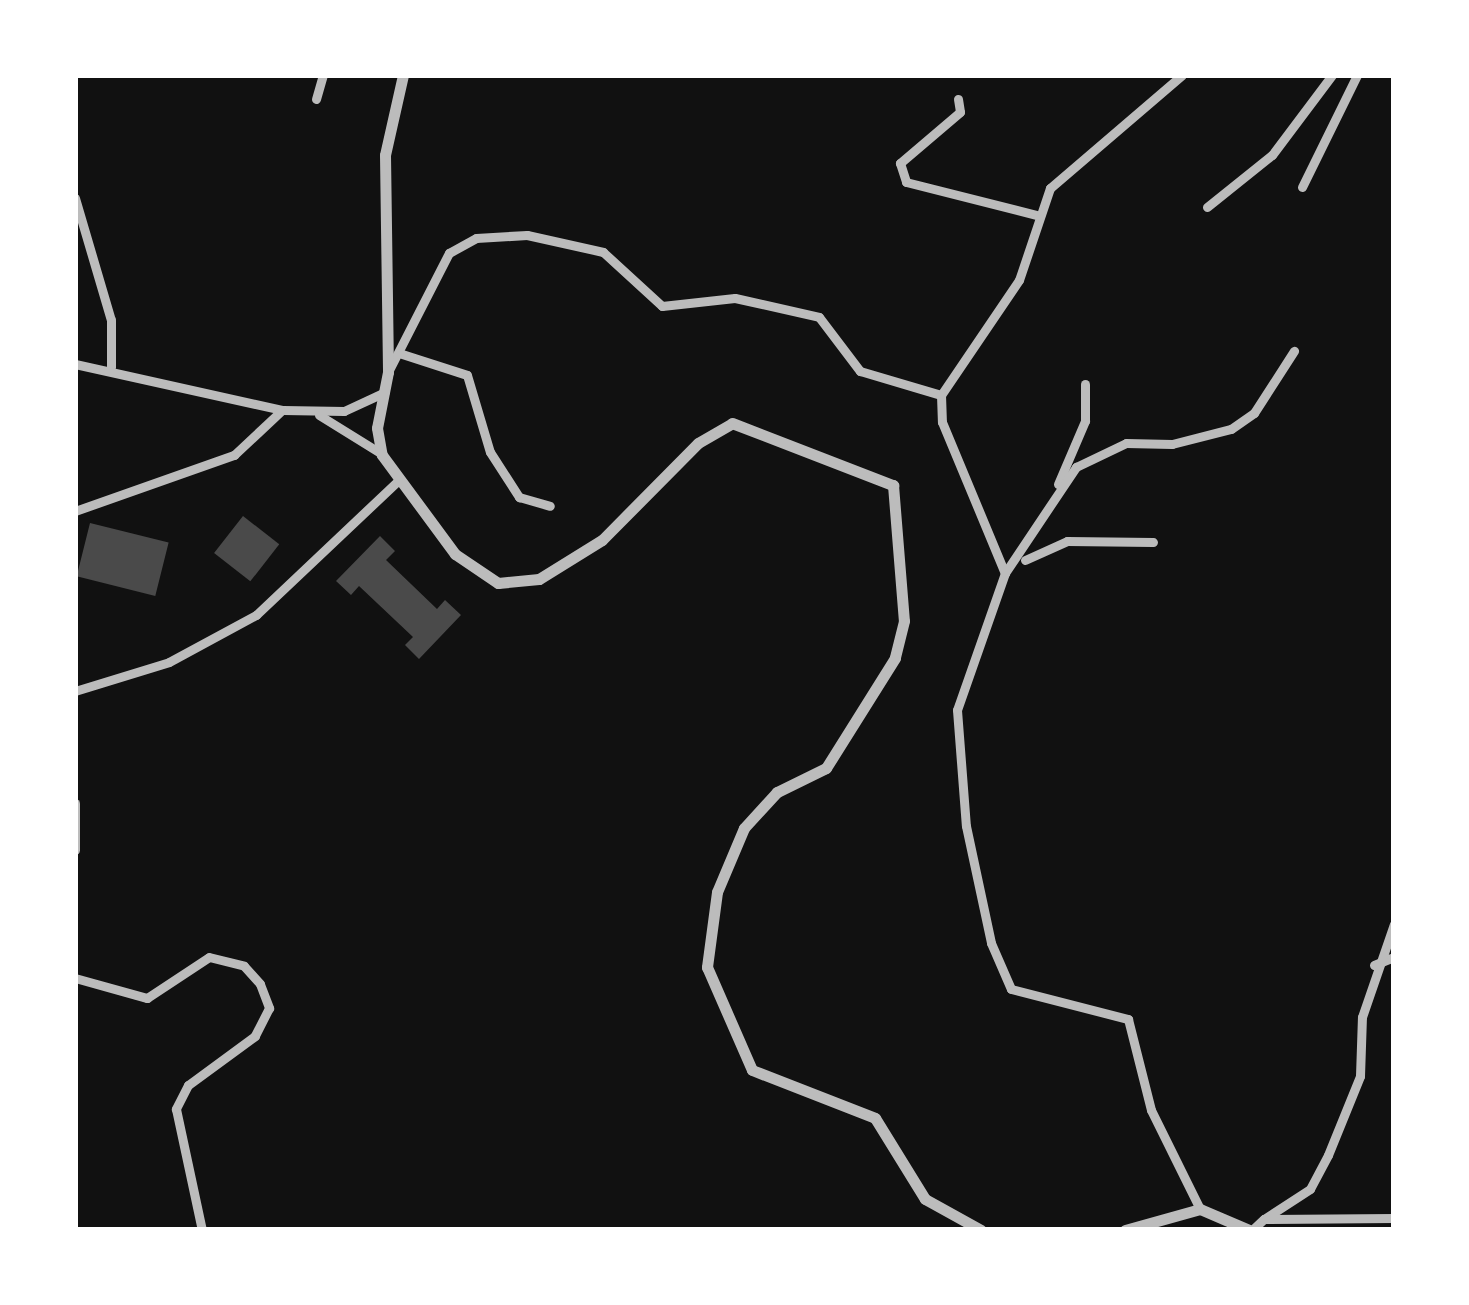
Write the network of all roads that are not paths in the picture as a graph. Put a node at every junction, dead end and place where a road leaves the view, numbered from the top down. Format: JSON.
{"nodes":[{"id":1,"x":322,"y":75,"type":"edge"},
{"id":2,"x":403,"y":75,"type":"edge"},
{"id":3,"x":1182,"y":75,"type":"edge"},
{"id":4,"x":1332,"y":75,"type":"edge"},
{"id":5,"x":1357,"y":75,"type":"edge"},
{"id":6,"x":316,"y":98,"type":"dead end"},
{"id":7,"x":958,"y":99,"type":"dead end"},
{"id":8,"x":1302,"y":187,"type":"dead end"},
{"id":9,"x":75,"y":198,"type":"edge"},
{"id":10,"x":1207,"y":207,"type":"dead end"},
{"id":11,"x":1036,"y":215,"type":"junction"},
{"id":12,"x":1294,"y":351,"type":"dead end"},
{"id":13,"x":402,"y":354,"type":"junction"},
{"id":14,"x":75,"y":364,"type":"edge"},
{"id":15,"x":112,"y":367,"type":"junction"},
{"id":16,"x":388,"y":372,"type":"junction"},
{"id":17,"x":1085,"y":384,"type":"dead end"},
{"id":18,"x":384,"y":392,"type":"junction"},
{"id":19,"x":940,"y":395,"type":"junction"},
{"id":20,"x":283,"y":410,"type":"junction"},
{"id":21,"x":317,"y":414,"type":"junction"},
{"id":22,"x":382,"y":455,"type":"junction"},
{"id":23,"x":400,"y":478,"type":"junction"},
{"id":24,"x":1057,"y":488,"type":"junction"},
{"id":25,"x":550,"y":506,"type":"dead end"},
{"id":26,"x":75,"y":512,"type":"edge"},
{"id":27,"x":1153,"y":542,"type":"dead end"},
{"id":28,"x":1010,"y":570,"type":"junction"},
{"id":29,"x":75,"y":691,"type":"edge"},
{"id":30,"x":75,"y":803,"type":"edge"},
{"id":31,"x":75,"y":850,"type":"edge"},
{"id":32,"x":1394,"y":924,"type":"edge"},
{"id":33,"x":1394,"y":957,"type":"edge"},
{"id":34,"x":1374,"y":966,"type":"junction"},
{"id":35,"x":75,"y":978,"type":"edge"},
{"id":36,"x":1200,"y":1210,"type":"junction"},
{"id":37,"x":1394,"y":1218,"type":"edge"},
{"id":38,"x":1264,"y":1220,"type":"junction"},
{"id":39,"x":202,"y":1230,"type":"edge"},
{"id":40,"x":981,"y":1230,"type":"edge"},
{"id":41,"x":1125,"y":1230,"type":"edge"},
{"id":42,"x":1250,"y":1230,"type":"edge"}],
"edges":[{"from":1,"to":6,"type":"street"},
{"from":2,"to":16,"type":"street"},
{"from":3,"to":11,"type":"street"},
{"from":4,"to":10,"type":"street"},
{"from":5,"to":8,"type":"street"},
{"from":7,"to":11,"type":"street"},
{"from":9,"to":15,"type":"street"},
{"from":11,"to":19,"type":"street"},
{"from":12,"to":24,"type":"street"},
{"from":13,"to":16,"type":"street"},
{"from":13,"to":19,"type":"street"},
{"from":13,"to":25,"type":"street"},
{"from":14,"to":15,"type":"street"},
{"from":15,"to":20,"type":"street"},
{"from":16,"to":18,"type":"street"},
{"from":17,"to":24,"type":"street"},
{"from":18,"to":21,"type":"street"},
{"from":18,"to":22,"type":"street"},
{"from":19,"to":28,"type":"street"},
{"from":20,"to":21,"type":"street"},
{"from":20,"to":26,"type":"street"},
{"from":21,"to":22,"type":"street"},
{"from":22,"to":23,"type":"street"},
{"from":23,"to":29,"type":"street"},
{"from":23,"to":40,"type":"street"},
{"from":24,"to":28,"type":"street"},
{"from":27,"to":28,"type":"street"},
{"from":28,"to":36,"type":"street"},
{"from":30,"to":31,"type":"street"},
{"from":32,"to":34,"type":"street"},
{"from":33,"to":34,"type":"street"},
{"from":34,"to":38,"type":"street"},
{"from":35,"to":39,"type":"street"},
{"from":36,"to":41,"type":"street"},
{"from":36,"to":42,"type":"street"},
{"from":37,"to":38,"type":"street"},
{"from":38,"to":42,"type":"street"}]}
